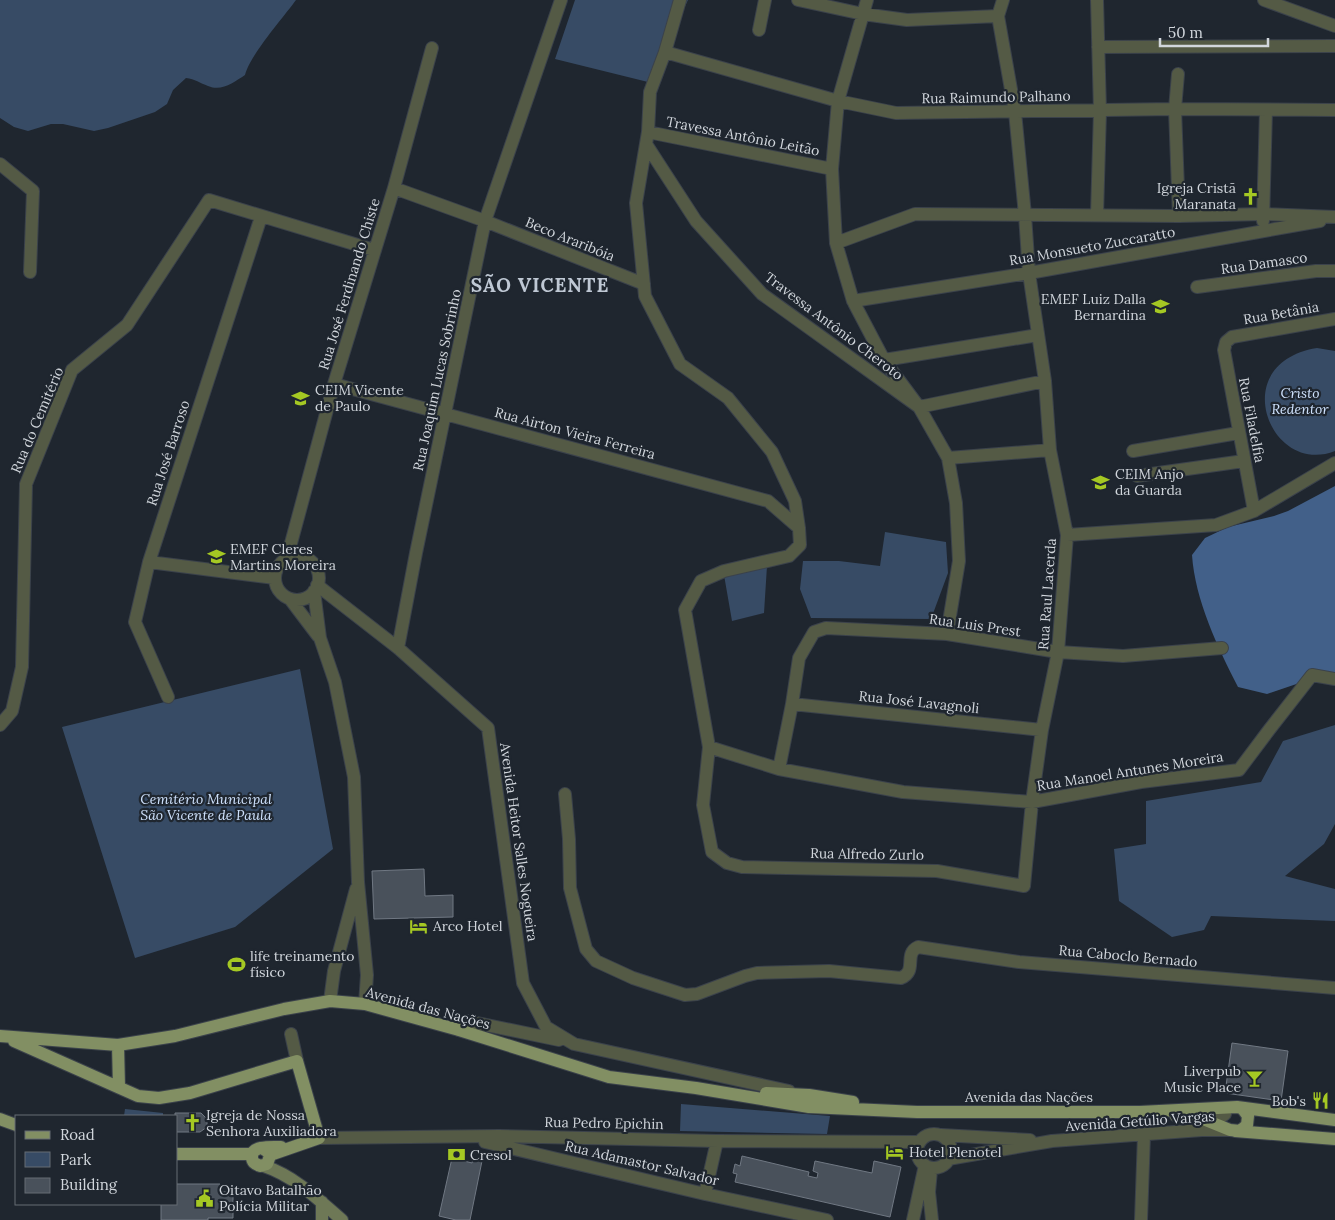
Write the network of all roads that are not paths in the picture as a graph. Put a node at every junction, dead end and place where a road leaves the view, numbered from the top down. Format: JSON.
{"nodes":[{"id":1,"x":562,"y":0,"type":"edge"},
{"id":2,"x":680,"y":0,"type":"edge"},
{"id":3,"x":765,"y":0,"type":"edge"},
{"id":4,"x":798,"y":0,"type":"edge"},
{"id":5,"x":867,"y":0,"type":"edge"},
{"id":6,"x":1003,"y":0,"type":"edge"},
{"id":7,"x":1097,"y":0,"type":"edge"},
{"id":8,"x":1264,"y":0,"type":"edge"},
{"id":9,"x":863,"y":14,"type":"junction"},
{"id":10,"x":998,"y":16,"type":"junction"},
{"id":11,"x":1335,"y":25,"type":"edge"},
{"id":12,"x":759,"y":30,"type":"dead end"},
{"id":13,"x":1335,"y":30,"type":"edge"},
{"id":14,"x":1335,"y":46,"type":"edge"},
{"id":15,"x":1098,"y":47,"type":"junction"},
{"id":16,"x":432,"y":48,"type":"dead end"},
{"id":17,"x":665,"y":52,"type":"junction"},
{"id":18,"x":1178,"y":74,"type":"dead end"},
{"id":19,"x":838,"y":101,"type":"junction"},
{"id":20,"x":1175,"y":109,"type":"junction"},
{"id":21,"x":1266,"y":110,"type":"junction"},
{"id":22,"x":1335,"y":110,"type":"edge"},
{"id":23,"x":1100,"y":111,"type":"junction"},
{"id":24,"x":1015,"y":112,"type":"junction"},
{"id":25,"x":647,"y":138,"type":"junction"},
{"id":26,"x":0,"y":164,"type":"edge"},
{"id":27,"x":832,"y":169,"type":"junction"},
{"id":28,"x":394,"y":188,"type":"junction"},
{"id":29,"x":1264,"y":214,"type":"junction"},
{"id":30,"x":1025,"y":215,"type":"junction"},
{"id":31,"x":1097,"y":215,"type":"junction"},
{"id":32,"x":1179,"y":216,"type":"junction"},
{"id":33,"x":261,"y":217,"type":"junction"},
{"id":34,"x":1335,"y":218,"type":"edge"},
{"id":35,"x":485,"y":221,"type":"junction"},
{"id":36,"x":1263,"y":231,"type":"junction"},
{"id":37,"x":836,"y":243,"type":"junction"},
{"id":38,"x":374,"y":250,"type":"junction"},
{"id":39,"x":1335,"y":271,"type":"edge"},
{"id":40,"x":30,"y":272,"type":"dead end"},
{"id":41,"x":1029,"y":273,"type":"junction"},
{"id":42,"x":644,"y":284,"type":"junction"},
{"id":43,"x":1197,"y":287,"type":"dead end"},
{"id":44,"x":853,"y":301,"type":"junction"},
{"id":45,"x":1335,"y":319,"type":"edge"},
{"id":46,"x":1038,"y":335,"type":"junction"},
{"id":47,"x":1232,"y":337,"type":"joint"},
{"id":48,"x":884,"y":360,"type":"junction"},
{"id":49,"x":1046,"y":381,"type":"junction"},
{"id":50,"x":334,"y":384,"type":"junction"},
{"id":51,"x":918,"y":407,"type":"junction"},
{"id":52,"x":446,"y":414,"type":"junction"},
{"id":53,"x":1238,"y":433,"type":"junction"},
{"id":54,"x":1050,"y":450,"type":"junction"},
{"id":55,"x":1133,"y":451,"type":"dead end"},
{"id":56,"x":948,"y":458,"type":"junction"},
{"id":57,"x":1244,"y":461,"type":"junction"},
{"id":58,"x":1335,"y":463,"type":"edge"},
{"id":59,"x":1137,"y":476,"type":"dead end"},
{"id":60,"x":1254,"y":511,"type":"junction"},
{"id":61,"x":799,"y":528,"type":"junction"},
{"id":62,"x":1067,"y":535,"type":"junction"},
{"id":63,"x":287,"y":558,"type":"junction"},
{"id":64,"x":149,"y":562,"type":"junction"},
{"id":65,"x":275,"y":578,"type":"junction"},
{"id":66,"x":315,"y":588,"type":"junction"},
{"id":67,"x":290,"y":599,"type":"junction"},
{"id":68,"x":948,"y":634,"type":"junction"},
{"id":69,"x":320,"y":638,"type":"junction"},
{"id":70,"x":398,"y":648,"type":"junction"},
{"id":71,"x":1222,"y":648,"type":"dead end"},
{"id":72,"x":1058,"y":652,"type":"junction"},
{"id":73,"x":1335,"y":679,"type":"edge"},
{"id":74,"x":168,"y":697,"type":"dead end"},
{"id":75,"x":792,"y":704,"type":"junction"},
{"id":76,"x":0,"y":725,"type":"edge"},
{"id":77,"x":1042,"y":730,"type":"junction"},
{"id":78,"x":710,"y":747,"type":"junction"},
{"id":79,"x":779,"y":769,"type":"junction"},
{"id":80,"x":564,"y":794,"type":"dead end"},
{"id":81,"x":1032,"y":802,"type":"junction"},
{"id":82,"x":358,"y":882,"type":"junction"},
{"id":83,"x":1024,"y":886,"type":"joint"},
{"id":84,"x":1335,"y":988,"type":"edge"},
{"id":85,"x":330,"y":1001,"type":"junction"},
{"id":86,"x":365,"y":1004,"type":"junction"},
{"id":87,"x":458,"y":1030,"type":"junction"},
{"id":88,"x":541,"y":1031,"type":"junction"},
{"id":89,"x":290,"y":1034,"type":"dead end"},
{"id":90,"x":2,"y":1036,"type":"edge"},
{"id":91,"x":118,"y":1045,"type":"junction"},
{"id":92,"x":297,"y":1061,"type":"junction"},
{"id":93,"x":119,"y":1087,"type":"junction"},
{"id":94,"x":696,"y":1088,"type":"junction"},
{"id":95,"x":809,"y":1095,"type":"junction"},
{"id":96,"x":1232,"y":1109,"type":"junction"},
{"id":97,"x":917,"y":1112,"type":"junction"},
{"id":98,"x":1140,"y":1112,"type":"junction"},
{"id":99,"x":0,"y":1119,"type":"edge"},
{"id":100,"x":1335,"y":1120,"type":"edge"},
{"id":101,"x":1206,"y":1124,"type":"junction"},
{"id":102,"x":15,"y":1125,"type":"edge"},
{"id":103,"x":1232,"y":1131,"type":"junction"},
{"id":104,"x":941,"y":1135,"type":"junction"},
{"id":105,"x":1144,"y":1135,"type":"junction"},
{"id":106,"x":319,"y":1138,"type":"junction"},
{"id":107,"x":1335,"y":1139,"type":"edge"},
{"id":108,"x":499,"y":1140,"type":"junction"},
{"id":109,"x":718,"y":1141,"type":"junction"},
{"id":110,"x":918,"y":1142,"type":"junction"},
{"id":111,"x":1052,"y":1142,"type":"junction"},
{"id":112,"x":178,"y":1154,"type":"edge"},
{"id":113,"x":264,"y":1156,"type":"junction"},
{"id":114,"x":948,"y":1159,"type":"junction"},
{"id":115,"x":928,"y":1166,"type":"junction"},
{"id":116,"x":924,"y":1191,"type":"junction"},
{"id":117,"x":705,"y":1194,"type":"junction"},
{"id":118,"x":322,"y":1202,"type":"junction"},
{"id":119,"x":322,"y":1220,"type":"edge"},
{"id":120,"x":342,"y":1220,"type":"edge"},
{"id":121,"x":827,"y":1220,"type":"edge"},
{"id":122,"x":913,"y":1220,"type":"edge"},
{"id":123,"x":932,"y":1220,"type":"edge"},
{"id":124,"x":1141,"y":1220,"type":"edge"}],
"edges":[{"from":1,"to":35,"type":"street","name":"Rua Joaquim Lucas Sobrinho"},
{"from":2,"to":17,"type":"street"},
{"from":3,"to":12,"type":"street"},
{"from":4,"to":9,"type":"street"},
{"from":5,"to":9,"type":"street"},
{"from":6,"to":10,"type":"street"},
{"from":7,"to":15,"type":"street"},
{"from":8,"to":11,"type":"street"},
{"from":9,"to":10,"type":"street"},
{"from":9,"to":19,"type":"street"},
{"from":10,"to":24,"type":"street","name":"Rua Raul Lacerda"},
{"from":11,"to":13,"type":"street"},
{"from":14,"to":15,"type":"street"},
{"from":15,"to":23,"type":"street"},
{"from":16,"to":28,"type":"street","name":"Rua José Ferdinando Chiste"},
{"from":17,"to":19,"type":"street","name":"Rua Raimundo Palhano"},
{"from":17,"to":25,"type":"street"},
{"from":18,"to":20,"type":"street"},
{"from":19,"to":24,"type":"street","name":"Rua Raimundo Palhano"},
{"from":19,"to":27,"type":"street"},
{"from":20,"to":21,"type":"street","name":"Rua Raimundo Palhano"},
{"from":20,"to":23,"type":"street","name":"Rua Raimundo Palhano"},
{"from":20,"to":32,"type":"street"},
{"from":21,"to":22,"type":"street","name":"Rua Raimundo Palhano"},
{"from":21,"to":29,"type":"street"},
{"from":23,"to":24,"type":"street","name":"Rua Raimundo Palhano"},
{"from":23,"to":31,"type":"street"},
{"from":24,"to":30,"type":"street","name":"Rua Raul Lacerda"},
{"from":25,"to":27,"type":"street","name":"Travessa Antônio Leitão"},
{"from":25,"to":42,"type":"street"},
{"from":25,"to":51,"type":"street","name":"Travessa Antônio Cheroto"},
{"from":26,"to":40,"type":"street"},
{"from":27,"to":37,"type":"street"},
{"from":28,"to":35,"type":"street","name":"Beco Araribóia"},
{"from":28,"to":38,"type":"street","name":"Rua José Ferdinando Chiste"},
{"from":29,"to":32,"type":"street","name":"Rua Monsueto Zuccaratto"},
{"from":29,"to":34,"type":"street","name":"Rua Monsueto Zuccaratto"},
{"from":29,"to":36,"type":"street"},
{"from":30,"to":31,"type":"street","name":"Rua Monsueto Zuccaratto"},
{"from":30,"to":37,"type":"street","name":"Rua Monsueto Zuccaratto"},
{"from":30,"to":41,"type":"street","name":"Rua Raul Lacerda"},
{"from":31,"to":32,"type":"street","name":"Rua Monsueto Zuccaratto"},
{"from":33,"to":38,"type":"street"},
{"from":33,"to":64,"type":"street","name":"Rua José Barroso"},
{"from":33,"to":76,"type":"street","name":"Rua do Cemitério"},
{"from":34,"to":36,"type":"street","name":"Rua Monsueto Zuccaratto"},
{"from":35,"to":42,"type":"street","name":"Beco Araribóia"},
{"from":35,"to":52,"type":"street","name":"Rua Joaquim Lucas Sobrinho"},
{"from":36,"to":41,"type":"street","name":"Rua Monsueto Zuccaratto"},
{"from":37,"to":44,"type":"street"},
{"from":38,"to":50,"type":"street","name":"Rua José Ferdinando Chiste"},
{"from":39,"to":43,"type":"street","name":"Rua Damasco"},
{"from":41,"to":44,"type":"street","name":"Rua Monsueto Zuccaratto"},
{"from":41,"to":46,"type":"street","name":"Rua Raul Lacerda"},
{"from":42,"to":61,"type":"street"},
{"from":44,"to":48,"type":"street"},
{"from":45,"to":47,"type":"street","name":"Rua Betânia"},
{"from":46,"to":48,"type":"street"},
{"from":46,"to":49,"type":"street","name":"Rua Raul Lacerda"},
{"from":47,"to":53,"type":"street","name":"Rua Filadelfia"},
{"from":48,"to":51,"type":"street"},
{"from":49,"to":51,"type":"street"},
{"from":49,"to":54,"type":"street","name":"Rua Raul Lacerda"},
{"from":50,"to":52,"type":"street","name":"Rua Airton Vieira Ferreira"},
{"from":50,"to":63,"type":"street","name":"Rua José Ferdinando Chiste"},
{"from":51,"to":56,"type":"street"},
{"from":52,"to":61,"type":"street","name":"Rua Airton Vieira Ferreira"},
{"from":52,"to":70,"type":"street","name":"Rua Joaquim Lucas Sobrinho"},
{"from":53,"to":55,"type":"street"},
{"from":53,"to":57,"type":"street","name":"Rua Filadelfia"},
{"from":54,"to":56,"type":"street"},
{"from":54,"to":62,"type":"street","name":"Rua Raul Lacerda"},
{"from":56,"to":68,"type":"street"},
{"from":57,"to":59,"type":"street"},
{"from":57,"to":60,"type":"street","name":"Rua Filadelfia"},
{"from":58,"to":60,"type":"street"},
{"from":60,"to":62,"type":"street"},
{"from":61,"to":78,"type":"street"},
{"from":62,"to":72,"type":"street","name":"Rua Raul Lacerda"},
{"from":63,"to":65,"type":"street"},
{"from":63,"to":66,"type":"street"},
{"from":64,"to":65,"type":"street"},
{"from":64,"to":74,"type":"street","name":"Rua José Barroso"},
{"from":65,"to":67,"type":"street"},
{"from":66,"to":67,"type":"street"},
{"from":66,"to":69,"type":"street"},
{"from":66,"to":70,"type":"street","name":"Avenida Heitor Salles Nogueira"},
{"from":67,"to":69,"type":"street"},
{"from":68,"to":72,"type":"street","name":"Rua Luis Prest"},
{"from":68,"to":75,"type":"street","name":"Rua Luis Prest"},
{"from":69,"to":82,"type":"street"},
{"from":70,"to":88,"type":"street","name":"Avenida Heitor Salles Nogueira"},
{"from":71,"to":72,"type":"street","name":"Rua Luis Prest"},
{"from":72,"to":77,"type":"street","name":"Rua Raul Lacerda"},
{"from":73,"to":81,"type":"street","name":"Rua Manoel Antunes Moreira"},
{"from":75,"to":77,"type":"street","name":"Rua José Lavagnoli"},
{"from":75,"to":79,"type":"street"},
{"from":77,"to":81,"type":"street","name":"Rua Raul Lacerda"},
{"from":78,"to":79,"type":"street","name":"Rua Manoel Antunes Moreira"},
{"from":78,"to":83,"type":"street","name":"Rua Alfredo Zurlo"},
{"from":79,"to":81,"type":"street","name":"Rua Manoel Antunes Moreira"},
{"from":80,"to":84,"type":"street","name":"Rua Caboclo Bernado"},
{"from":81,"to":83,"type":"street","name":"Rua Raul Lacerda"},
{"from":82,"to":85,"type":"street"},
{"from":82,"to":86,"type":"street"},
{"from":85,"to":86,"type":"main road","name":"Avenida das Nações"},
{"from":85,"to":91,"type":"main road","name":"Avenida das Nações"},
{"from":86,"to":87,"type":"main road","name":"Avenida das Nações"},
{"from":87,"to":88,"type":"street"},
{"from":87,"to":94,"type":"main road","name":"Avenida das Nações"},
{"from":88,"to":95,"type":"street"},
{"from":89,"to":92,"type":"street"},
{"from":90,"to":91,"type":"main road","name":"Avenida das Nações"},
{"from":90,"to":93,"type":"main road"},
{"from":91,"to":93,"type":"main road"},
{"from":92,"to":93,"type":"main road"},
{"from":92,"to":106,"type":"main road"},
{"from":94,"to":95,"type":"main road","name":"Avenida das Nações"},
{"from":94,"to":97,"type":"main road","name":"Avenida das Nações"},
{"from":95,"to":97,"type":"main road","name":"Avenida das Nações"},
{"from":96,"to":98,"type":"main road","name":"Avenida das Nações"},
{"from":96,"to":100,"type":"main road"},
{"from":96,"to":101,"type":"street","name":"Avenida Getúlio Vargas"},
{"from":96,"to":103,"type":"main road"},
{"from":96,"to":103,"type":"main road"},
{"from":97,"to":98,"type":"main road","name":"Avenida das Nações"},
{"from":98,"to":101,"type":"main road","name":"Avenida das Nações"},
{"from":99,"to":102,"type":"main road"},
{"from":101,"to":103,"type":"main road"},
{"from":101,"to":105,"type":"street","name":"Avenida Getúlio Vargas"},
{"from":103,"to":107,"type":"main road"},
{"from":104,"to":110,"type":"street"},
{"from":104,"to":111,"type":"street","name":"Avenida Getúlio Vargas"},
{"from":104,"to":114,"type":"street"},
{"from":105,"to":111,"type":"street","name":"Avenida Getúlio Vargas"},
{"from":105,"to":124,"type":"street"},
{"from":106,"to":108,"type":"street","name":"Rua Pedro Epichin"},
{"from":106,"to":113,"type":"main road","name":"Rua Pedro Epichin"},
{"from":108,"to":109,"type":"street","name":"Rua Pedro Epichin"},
{"from":108,"to":117,"type":"street","name":"Rua Adamastor Salvador"},
{"from":109,"to":110,"type":"street","name":"Rua Pedro Epichin"},
{"from":109,"to":117,"type":"street"},
{"from":110,"to":115,"type":"street"},
{"from":111,"to":114,"type":"street","name":"Avenida Getúlio Vargas"},
{"from":112,"to":113,"type":"main road","name":"Rua Pedro Epichin"},
{"from":113,"to":118,"type":"street"},
{"from":114,"to":115,"type":"street"},
{"from":115,"to":116,"type":"street"},
{"from":116,"to":122,"type":"street"},
{"from":116,"to":123,"type":"street"},
{"from":117,"to":121,"type":"street","name":"Rua Adamastor Salvador"},
{"from":118,"to":119,"type":"street"},
{"from":118,"to":120,"type":"street"}]}
